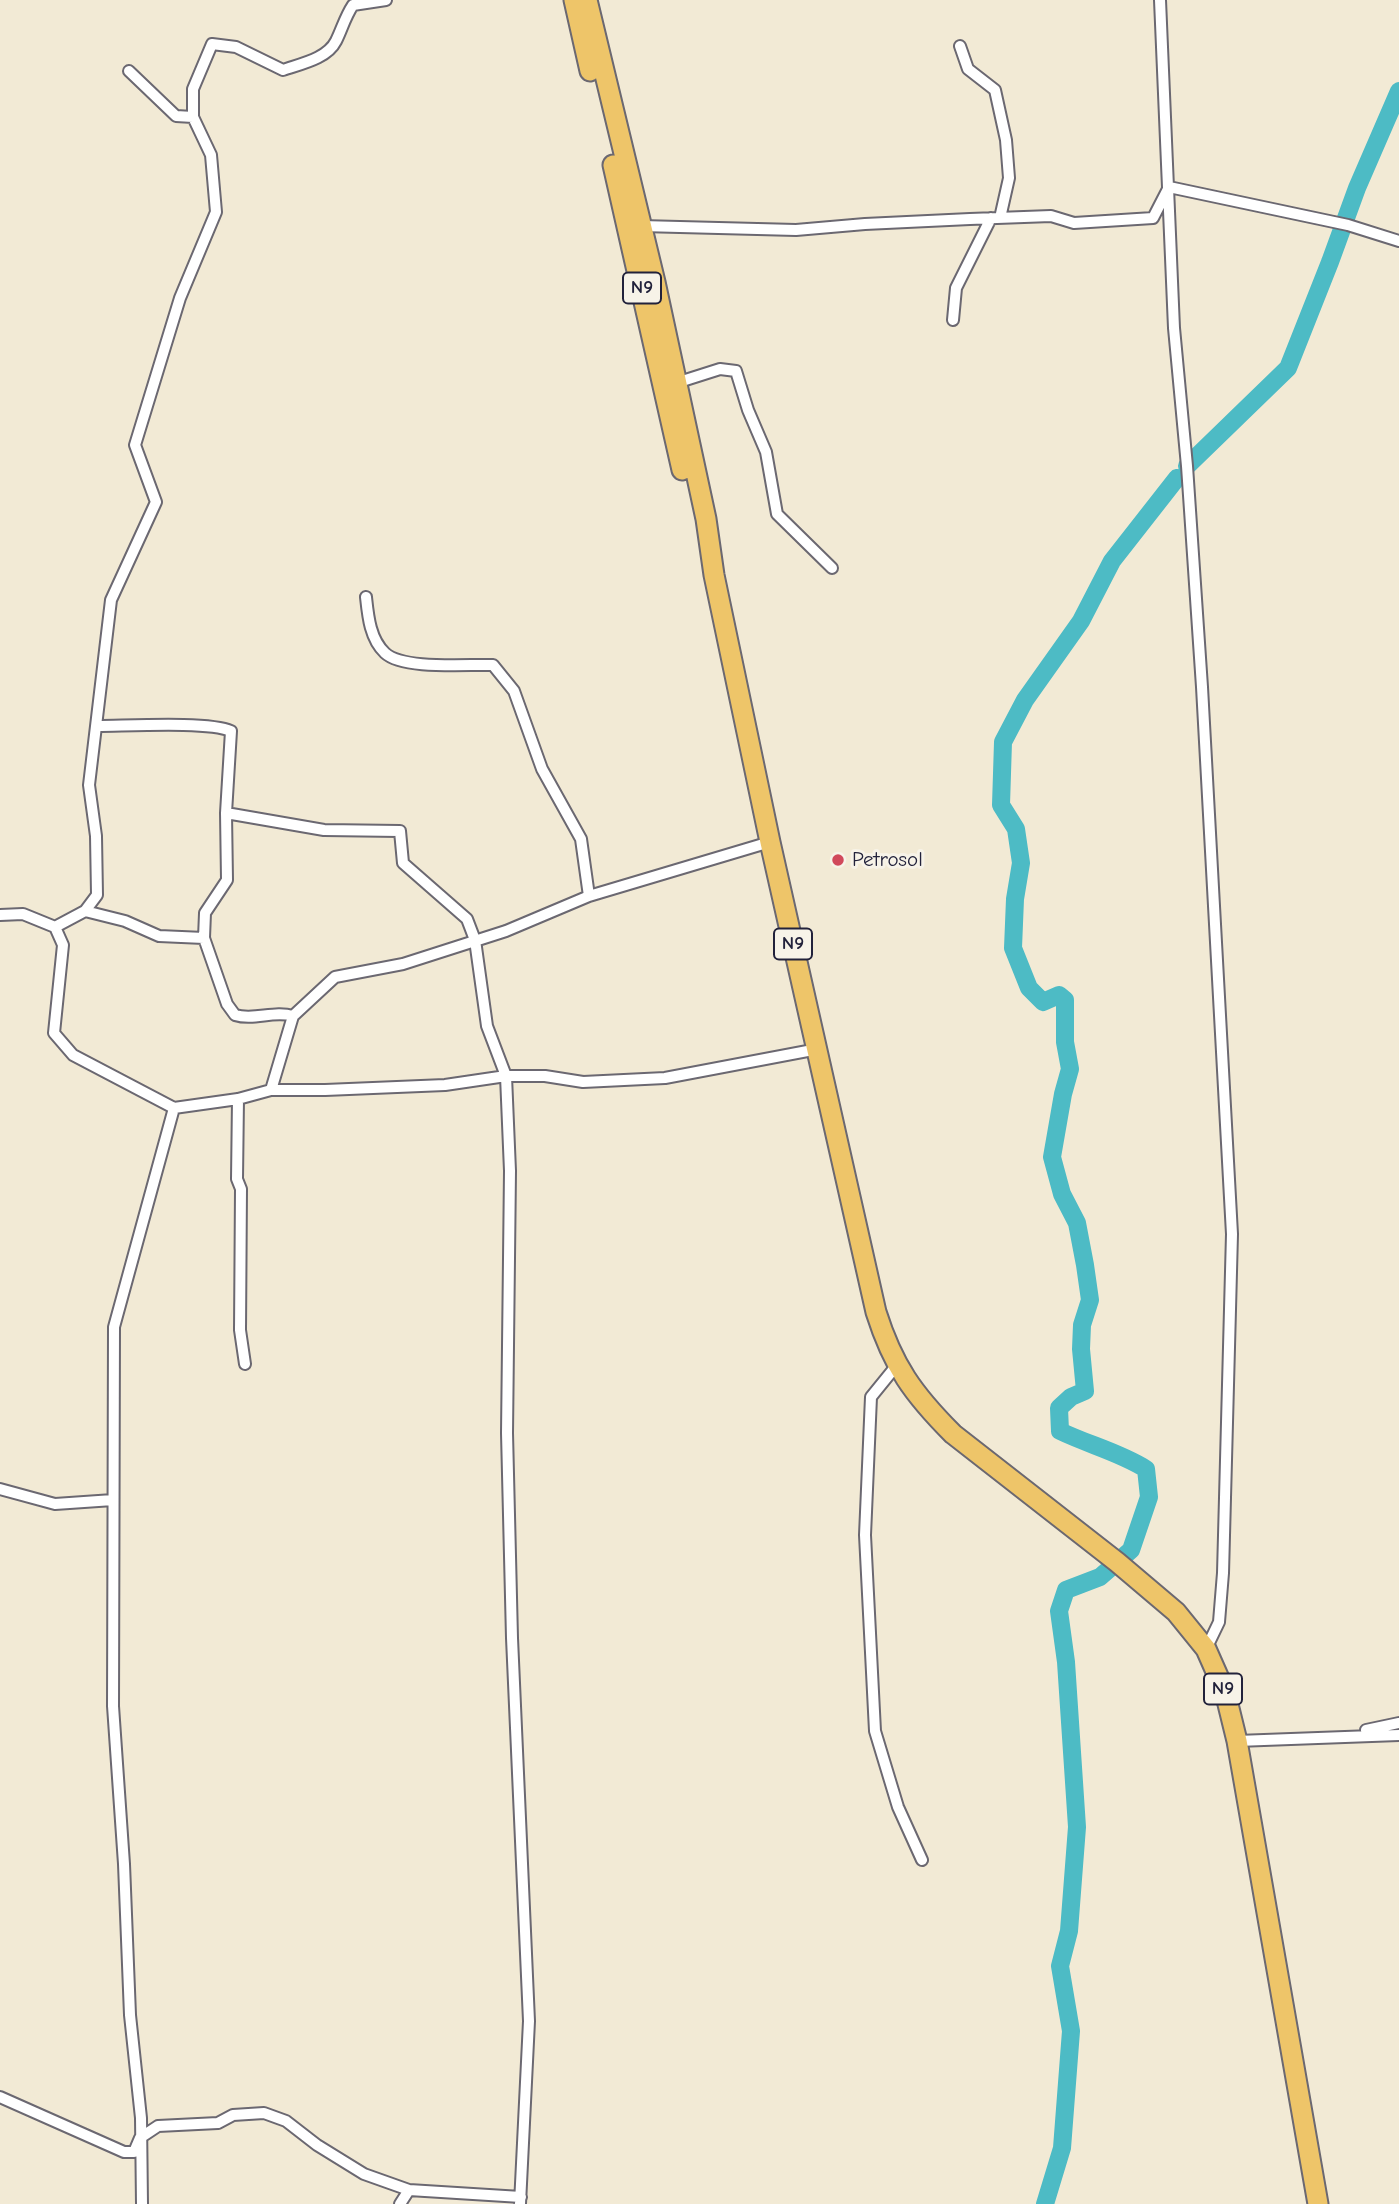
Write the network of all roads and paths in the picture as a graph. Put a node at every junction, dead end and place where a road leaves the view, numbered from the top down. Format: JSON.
{"nodes":[{"id":1,"x":386,"y":0,"type":"edge"},
{"id":2,"x":574,"y":0,"type":"edge"},
{"id":3,"x":587,"y":0,"type":"edge"},
{"id":4,"x":1160,"y":0,"type":"edge"},
{"id":5,"x":960,"y":46,"type":"dead end"},
{"id":6,"x":129,"y":71,"type":"dead end"},
{"id":7,"x":193,"y":117,"type":"junction"},
{"id":8,"x":1169,"y":187,"type":"junction"},
{"id":9,"x":996,"y":218,"type":"junction"},
{"id":10,"x":641,"y":226,"type":"junction"},
{"id":11,"x":1399,"y":241,"type":"edge"},
{"id":12,"x":953,"y":320,"type":"dead end"},
{"id":13,"x":676,"y":383,"type":"junction"},
{"id":14,"x":832,"y":568,"type":"dead end"},
{"id":15,"x":714,"y":575,"type":"junction"},
{"id":16,"x":366,"y":597,"type":"dead end"},
{"id":17,"x":98,"y":726,"type":"junction"},
{"id":18,"x":226,"y":813,"type":"junction"},
{"id":19,"x":770,"y":842,"type":"junction"},
{"id":20,"x":589,"y":896,"type":"junction"},
{"id":21,"x":85,"y":911,"type":"junction"},
{"id":22,"x":0,"y":915,"type":"edge"},
{"id":23,"x":55,"y":927,"type":"junction"},
{"id":24,"x":204,"y":938,"type":"junction"},
{"id":25,"x":475,"y":940,"type":"junction"},
{"id":26,"x":293,"y":1016,"type":"junction"},
{"id":27,"x":818,"y":1049,"type":"junction"},
{"id":28,"x":506,"y":1076,"type":"junction"},
{"id":29,"x":271,"y":1090,"type":"junction"},
{"id":30,"x":238,"y":1099,"type":"junction"},
{"id":31,"x":174,"y":1108,"type":"junction"},
{"id":32,"x":245,"y":1364,"type":"dead end"},
{"id":33,"x":897,"y":1365,"type":"junction"},
{"id":34,"x":0,"y":1489,"type":"edge"},
{"id":35,"x":113,"y":1500,"type":"junction"},
{"id":36,"x":1206,"y":1648,"type":"junction"},
{"id":37,"x":1399,"y":1723,"type":"edge"},
{"id":38,"x":1399,"y":1735,"type":"edge"},
{"id":39,"x":1343,"y":1736,"type":"junction"},
{"id":40,"x":1237,"y":1741,"type":"junction"},
{"id":41,"x":922,"y":1860,"type":"dead end"},
{"id":42,"x":0,"y":2097,"type":"edge"},
{"id":43,"x":141,"y":2138,"type":"junction"},
{"id":44,"x":409,"y":2190,"type":"junction"},
{"id":45,"x":521,"y":2201,"type":"edge"},
{"id":46,"x":142,"y":2204,"type":"edge"},
{"id":47,"x":400,"y":2204,"type":"edge"},
{"id":48,"x":1318,"y":2204,"type":"edge"}],
"edges":[{"from":1,"to":7,"type":"street"},
{"from":2,"to":15,"type":"highway","number":"N9"},
{"from":3,"to":10,"type":"highway","number":"N9"},
{"from":4,"to":8,"type":"street"},
{"from":5,"to":9,"type":"street"},
{"from":6,"to":7,"type":"street"},
{"from":7,"to":17,"type":"street"},
{"from":8,"to":9,"type":"street"},
{"from":8,"to":11,"type":"street"},
{"from":8,"to":36,"type":"street"},
{"from":9,"to":10,"type":"street"},
{"from":9,"to":12,"type":"street"},
{"from":10,"to":13,"type":"highway","number":"N9"},
{"from":13,"to":14,"type":"street"},
{"from":13,"to":15,"type":"highway","number":"N9"},
{"from":15,"to":19,"type":"highway","number":"N9"},
{"from":16,"to":20,"type":"street"},
{"from":17,"to":18,"type":"street"},
{"from":17,"to":21,"type":"street"},
{"from":18,"to":24,"type":"street"},
{"from":18,"to":25,"type":"street"},
{"from":19,"to":20,"type":"street"},
{"from":19,"to":27,"type":"highway","number":"N9"},
{"from":20,"to":25,"type":"street"},
{"from":21,"to":23,"type":"street"},
{"from":21,"to":24,"type":"street"},
{"from":22,"to":23,"type":"street"},
{"from":23,"to":31,"type":"street"},
{"from":24,"to":26,"type":"street"},
{"from":25,"to":26,"type":"street"},
{"from":25,"to":28,"type":"street"},
{"from":26,"to":29,"type":"street"},
{"from":27,"to":28,"type":"street"},
{"from":27,"to":33,"type":"highway","number":"N9"},
{"from":28,"to":29,"type":"street"},
{"from":28,"to":45,"type":"street"},
{"from":29,"to":30,"type":"street"},
{"from":30,"to":31,"type":"street"},
{"from":30,"to":32,"type":"street"},
{"from":31,"to":35,"type":"street"},
{"from":33,"to":36,"type":"highway","number":"N9"},
{"from":33,"to":41,"type":"street"},
{"from":34,"to":35,"type":"street"},
{"from":35,"to":43,"type":"street"},
{"from":36,"to":40,"type":"highway","number":"N9"},
{"from":37,"to":39,"type":"street"},
{"from":38,"to":39,"type":"street"},
{"from":39,"to":40,"type":"street"},
{"from":40,"to":48,"type":"highway","number":"N9"},
{"from":42,"to":43,"type":"street"},
{"from":43,"to":44,"type":"street"},
{"from":43,"to":46,"type":"street"},
{"from":44,"to":45,"type":"street"},
{"from":44,"to":47,"type":"street"}]}
